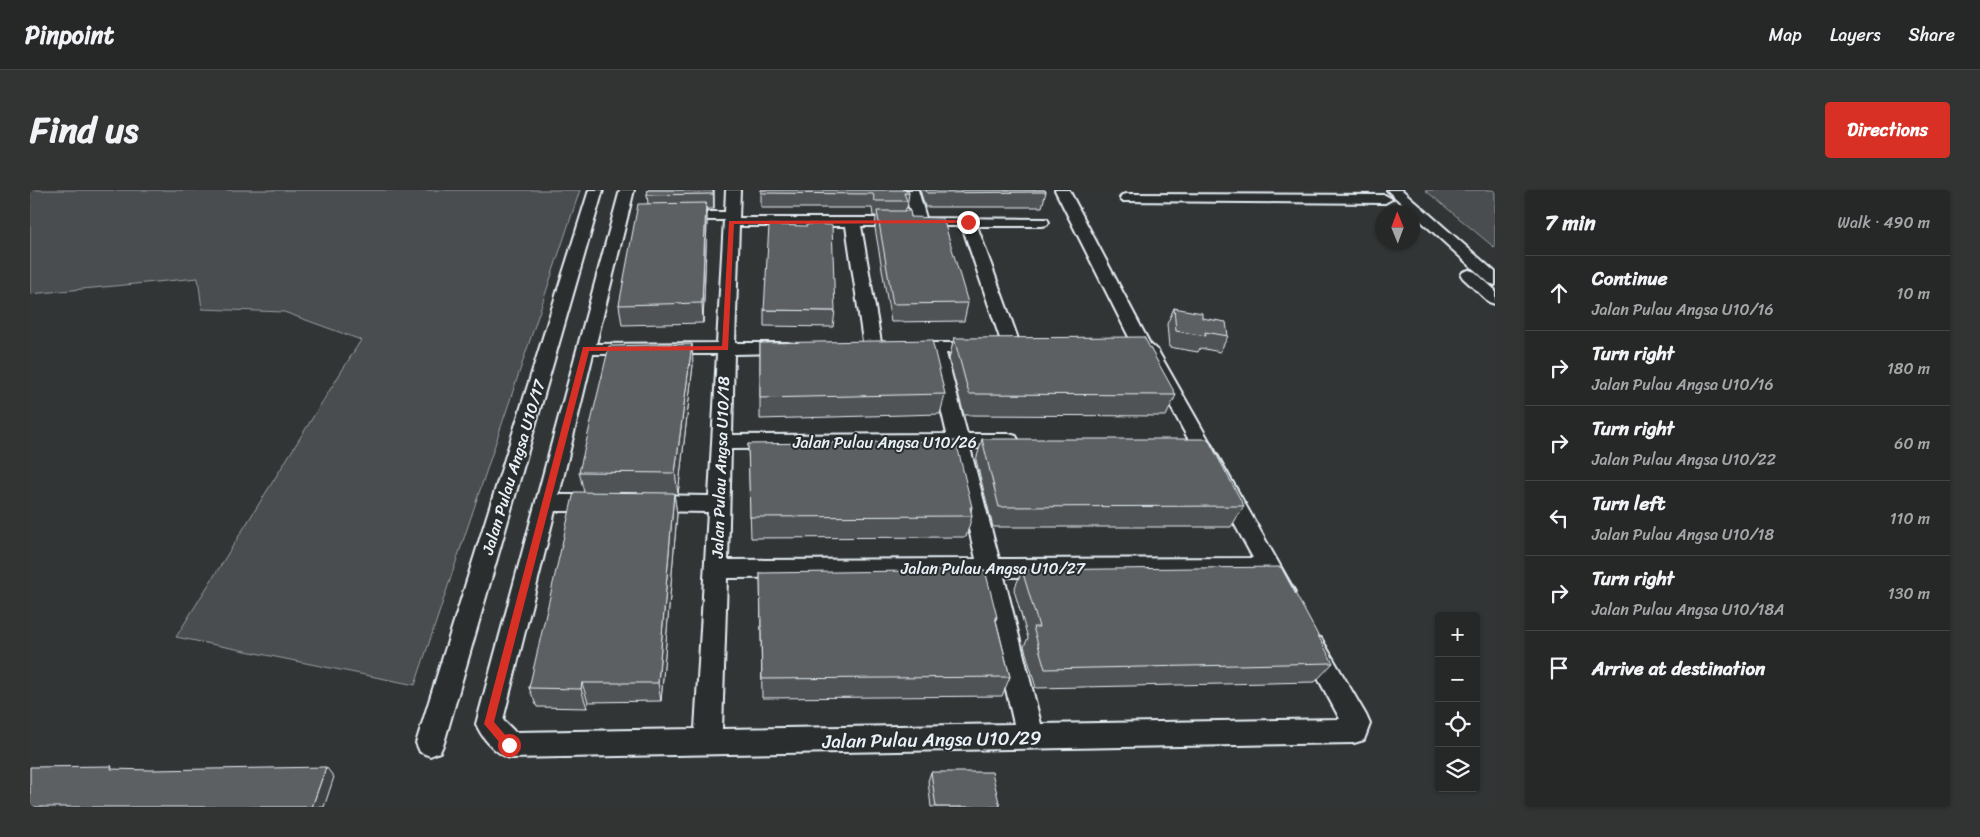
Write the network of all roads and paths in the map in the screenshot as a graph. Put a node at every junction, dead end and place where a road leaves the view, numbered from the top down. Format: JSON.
{"nodes":[{"id":1,"x":596,"y":190,"type":"edge"},
{"id":2,"x":627,"y":190,"type":"edge"},
{"id":3,"x":733,"y":190,"type":"edge"},
{"id":4,"x":911,"y":190,"type":"edge"},
{"id":5,"x":1062,"y":190,"type":"edge"},
{"id":6,"x":1385,"y":193,"type":"edge"},
{"id":7,"x":1250,"y":194,"type":"edge"},
{"id":8,"x":1342,"y":194,"type":"edge"},
{"id":9,"x":1127,"y":198,"type":"dead end"},
{"id":10,"x":1394,"y":205,"type":"edge"},
{"id":11,"x":666,"y":216,"type":"edge"},
{"id":12,"x":731,"y":219,"type":"junction"},
{"id":13,"x":852,"y":222,"type":"junction"},
{"id":14,"x":920,"y":222,"type":"junction"},
{"id":15,"x":968,"y":222,"type":"junction"},
{"id":16,"x":1042,"y":222,"type":"dead end"},
{"id":17,"x":1420,"y":231,"type":"edge"},
{"id":18,"x":1495,"y":280,"type":"edge"},
{"id":19,"x":1495,"y":299,"type":"edge"},
{"id":20,"x":1012,"y":347,"type":"junction"},
{"id":21,"x":1031,"y":347,"type":"edge"},
{"id":22,"x":586,"y":348,"type":"junction"},
{"id":23,"x":726,"y":348,"type":"junction"},
{"id":24,"x":804,"y":348,"type":"edge"},
{"id":25,"x":853,"y":348,"type":"edge"},
{"id":26,"x":872,"y":348,"type":"junction"},
{"id":27,"x":936,"y":348,"type":"junction"},
{"id":28,"x":1026,"y":441,"type":"edge"},
{"id":29,"x":721,"y":442,"type":"junction"},
{"id":30,"x":959,"y":442,"type":"junction"},
{"id":31,"x":546,"y":503,"type":"junction"},
{"id":32,"x":719,"y":504,"type":"junction"},
{"id":33,"x":1269,"y":567,"type":"junction"},
{"id":34,"x":990,"y":568,"type":"junction"},
{"id":35,"x":716,"y":569,"type":"junction"},
{"id":36,"x":1031,"y":737,"type":"junction"},
{"id":37,"x":430,"y":743,"type":"dead end"},
{"id":38,"x":708,"y":743,"type":"junction"}],
"edges":[{"from":1,"to":37,"type":"street","name":"Jalan Pulau Angsa U10/17"},
{"from":2,"to":22,"type":"street"},
{"from":3,"to":12,"type":"street","name":"Jalan Pulau Angsa U10/18"},
{"from":4,"to":14,"type":"street"},
{"from":5,"to":33,"type":"street"},
{"from":6,"to":8,"type":"street"},
{"from":6,"to":10,"type":"street"},
{"from":6,"to":18,"type":"street"},
{"from":7,"to":8,"type":"street"},
{"from":7,"to":9,"type":"street"},
{"from":11,"to":12,"type":"street"},
{"from":12,"to":13,"type":"street"},
{"from":12,"to":23,"type":"street","name":"Jalan Pulau Angsa U10/18"},
{"from":13,"to":14,"type":"street"},
{"from":13,"to":26,"type":"street"},
{"from":14,"to":15,"type":"street"},
{"from":15,"to":16,"type":"street"},
{"from":15,"to":20,"type":"street"},
{"from":17,"to":19,"type":"street"},
{"from":20,"to":21,"type":"street"},
{"from":20,"to":27,"type":"street"},
{"from":22,"to":23,"type":"street"},
{"from":22,"to":31,"type":"street"},
{"from":23,"to":24,"type":"street"},
{"from":23,"to":29,"type":"street","name":"Jalan Pulau Angsa U10/18"},
{"from":25,"to":26,"type":"street"},
{"from":26,"to":27,"type":"street"},
{"from":27,"to":30,"type":"street"},
{"from":28,"to":30,"type":"street","name":"Jalan Pulau Angsa U10/26"},
{"from":29,"to":30,"type":"street","name":"Jalan Pulau Angsa U10/26"},
{"from":29,"to":32,"type":"street","name":"Jalan Pulau Angsa U10/18"},
{"from":30,"to":34,"type":"street"},
{"from":31,"to":32,"type":"street"},
{"from":31,"to":38,"type":"street","name":"Jalan Pulau Angsa U10/29"},
{"from":32,"to":35,"type":"street","name":"Jalan Pulau Angsa U10/18"},
{"from":33,"to":34,"type":"street","name":"Jalan Pulau Angsa U10/27"},
{"from":33,"to":36,"type":"street","name":"Jalan Pulau Angsa U10/29"},
{"from":34,"to":35,"type":"street","name":"Jalan Pulau Angsa U10/27"},
{"from":34,"to":36,"type":"street"},
{"from":35,"to":38,"type":"street","name":"Jalan Pulau Angsa U10/18"},
{"from":36,"to":38,"type":"street","name":"Jalan Pulau Angsa U10/29"}]}
